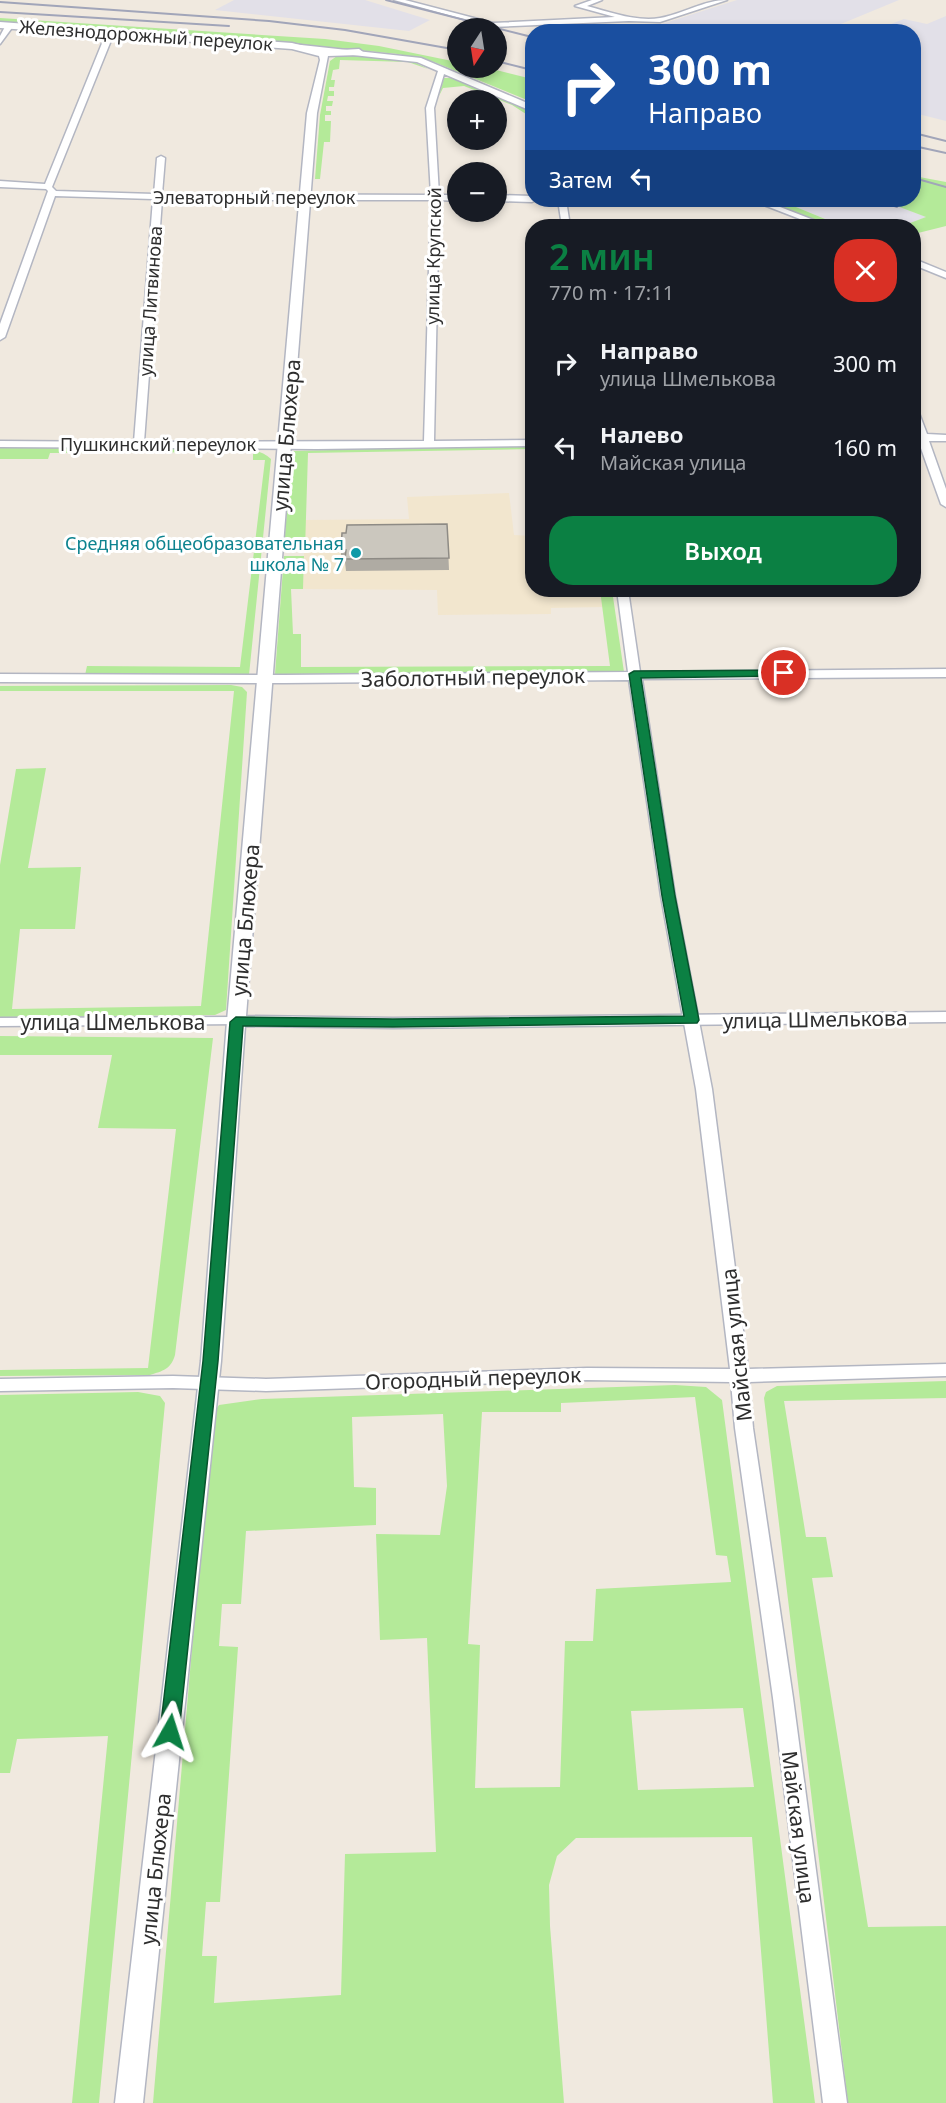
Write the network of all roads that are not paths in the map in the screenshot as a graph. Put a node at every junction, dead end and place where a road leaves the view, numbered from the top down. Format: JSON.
{"nodes":[{"id":1,"x":396,"y":0,"type":"edge"},
{"id":2,"x":570,"y":0,"type":"edge"},
{"id":3,"x":599,"y":0,"type":"edge"},
{"id":4,"x":724,"y":0,"type":"edge"},
{"id":5,"x":585,"y":4,"type":"junction"},
{"id":6,"x":628,"y":19,"type":"junction"},
{"id":7,"x":0,"y":24,"type":"edge"},
{"id":8,"x":10,"y":25,"type":"junction"},
{"id":9,"x":110,"y":33,"type":"junction"},
{"id":10,"x":0,"y":42,"type":"edge"},
{"id":11,"x":292,"y":46,"type":"junction"},
{"id":12,"x":359,"y":52,"type":"junction"},
{"id":13,"x":323,"y":54,"type":"junction"},
{"id":14,"x":442,"y":69,"type":"junction"},
{"id":15,"x":525,"y":105,"type":"edge"},
{"id":16,"x":161,"y":158,"type":"dead end"},
{"id":17,"x":0,"y":184,"type":"edge"},
{"id":18,"x":50,"y":190,"type":"junction"},
{"id":19,"x":157,"y":197,"type":"junction"},
{"id":20,"x":306,"y":198,"type":"junction"},
{"id":21,"x":435,"y":198,"type":"junction"},
{"id":22,"x":447,"y":198,"type":"edge"},
{"id":23,"x":507,"y":198,"type":"edge"},
{"id":24,"x":525,"y":199,"type":"edge"},
{"id":25,"x":774,"y":207,"type":"edge"},
{"id":26,"x":806,"y":219,"type":"edge"},
{"id":27,"x":921,"y":265,"type":"edge"},
{"id":28,"x":946,"y":275,"type":"edge"},
{"id":29,"x":0,"y":337,"type":"edge"},
{"id":30,"x":921,"y":438,"type":"edge"},
{"id":31,"x":946,"y":438,"type":"edge"},
{"id":32,"x":139,"y":443,"type":"junction"},
{"id":33,"x":525,"y":443,"type":"edge"},
{"id":34,"x":0,"y":444,"type":"edge"},
{"id":35,"x":284,"y":445,"type":"junction"},
{"id":36,"x":429,"y":445,"type":"junction"},
{"id":37,"x":921,"y":445,"type":"edge"},
{"id":38,"x":946,"y":504,"type":"edge"},
{"id":39,"x":623,"y":597,"type":"edge"},
{"id":40,"x":946,"y":673,"type":"edge"},
{"id":41,"x":634,"y":674,"type":"junction"},
{"id":42,"x":0,"y":678,"type":"edge"},
{"id":43,"x":265,"y":679,"type":"junction"},
{"id":44,"x":946,"y":1017,"type":"edge"},
{"id":45,"x":692,"y":1020,"type":"junction"},
{"id":46,"x":0,"y":1022,"type":"edge"},
{"id":47,"x":236,"y":1022,"type":"junction"},
{"id":48,"x":946,"y":1371,"type":"edge"},
{"id":49,"x":741,"y":1377,"type":"junction"},
{"id":50,"x":208,"y":1383,"type":"junction"},
{"id":51,"x":0,"y":1385,"type":"edge"},
{"id":52,"x":129,"y":2103,"type":"edge"},
{"id":53,"x":835,"y":2103,"type":"edge"}],
"edges":[{"from":1,"to":6,"type":"street"},
{"from":2,"to":5,"type":"street"},
{"from":3,"to":5,"type":"street"},
{"from":4,"to":6,"type":"street"},
{"from":5,"to":6,"type":"street"},
{"from":7,"to":8,"type":"street","name":"Железнодорожный переулок"},
{"from":8,"to":9,"type":"street","name":"Железнодорожный переулок"},
{"from":8,"to":10,"type":"street"},
{"from":9,"to":11,"type":"street","name":"Железнодорожный переулок"},
{"from":9,"to":18,"type":"street"},
{"from":11,"to":12,"type":"street"},
{"from":11,"to":13,"type":"street"},
{"from":12,"to":13,"type":"street"},
{"from":12,"to":14,"type":"street"},
{"from":13,"to":20,"type":"street","name":"улица Блюхера"},
{"from":14,"to":15,"type":"street"},
{"from":14,"to":21,"type":"street","name":"улица Крупской"},
{"from":16,"to":19,"type":"street","name":"улица Литвинова"},
{"from":17,"to":18,"type":"street","name":"Элеваторный переулок"},
{"from":18,"to":19,"type":"street","name":"Элеваторный переулок"},
{"from":18,"to":29,"type":"street"},
{"from":19,"to":20,"type":"street","name":"Элеваторный переулок"},
{"from":19,"to":32,"type":"street","name":"улица Литвинова"},
{"from":20,"to":21,"type":"street","name":"Элеваторный переулок"},
{"from":20,"to":35,"type":"street","name":"улица Блюхера"},
{"from":21,"to":22,"type":"street","name":"Элеваторный переулок"},
{"from":21,"to":36,"type":"street","name":"улица Крупской"},
{"from":23,"to":24,"type":"street"},
{"from":25,"to":26,"type":"street"},
{"from":27,"to":28,"type":"street"},
{"from":30,"to":31,"type":"street"},
{"from":32,"to":34,"type":"street","name":"Пушкинский переулок"},
{"from":32,"to":35,"type":"street","name":"Пушкинский переулок"},
{"from":33,"to":36,"type":"street","name":"Пушкинский переулок"},
{"from":35,"to":36,"type":"street","name":"Пушкинский переулок"},
{"from":35,"to":43,"type":"street","name":"улица Блюхера"},
{"from":37,"to":38,"type":"street"},
{"from":39,"to":41,"type":"street","name":"Майская улица"},
{"from":40,"to":41,"type":"street","name":"Заболотный переулок"},
{"from":41,"to":43,"type":"street","name":"Заболотный переулок"},
{"from":41,"to":45,"type":"street","name":"Майская улица"},
{"from":42,"to":43,"type":"street","name":"Заболотный переулок"},
{"from":43,"to":47,"type":"street","name":"улица Блюхера"},
{"from":44,"to":45,"type":"street","name":"улица Шмелькова"},
{"from":45,"to":47,"type":"street","name":"улица Шмелькова"},
{"from":45,"to":49,"type":"street","name":"Майская улица"},
{"from":46,"to":47,"type":"street","name":"улица Шмелькова"},
{"from":47,"to":50,"type":"street","name":"улица Блюхера"},
{"from":48,"to":49,"type":"street","name":"Огородный переулок"},
{"from":49,"to":50,"type":"street","name":"Огородный переулок"},
{"from":49,"to":53,"type":"street","name":"Майская улица"},
{"from":50,"to":51,"type":"street","name":"Огородный переулок"},
{"from":50,"to":52,"type":"street","name":"улица Блюхера"}]}
